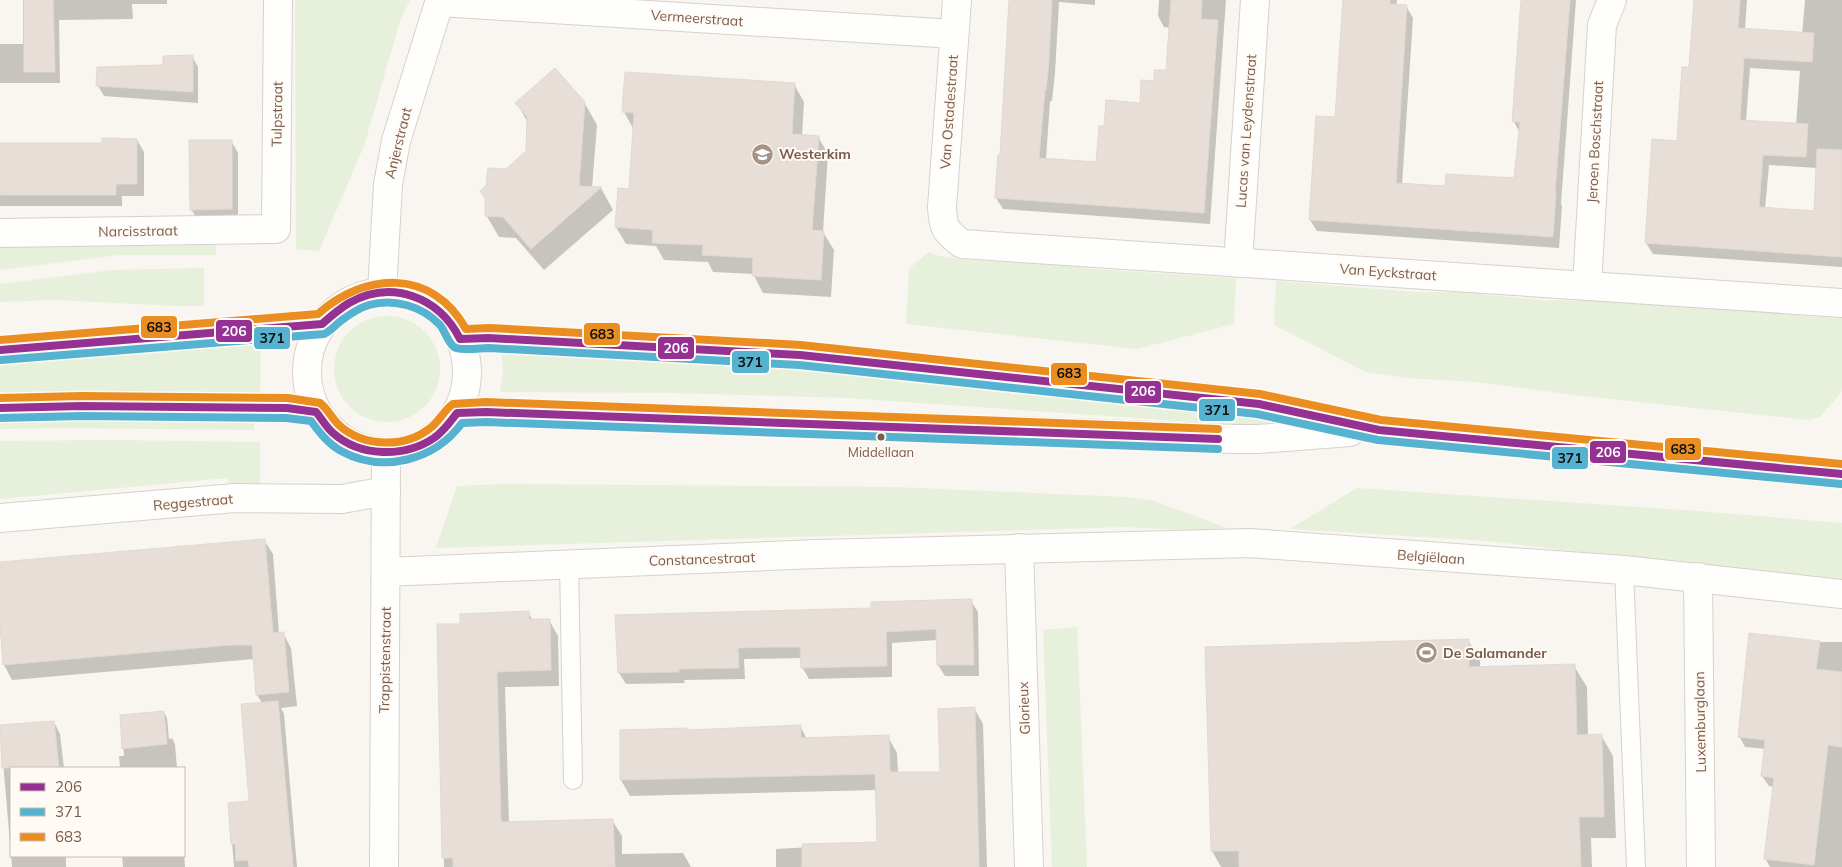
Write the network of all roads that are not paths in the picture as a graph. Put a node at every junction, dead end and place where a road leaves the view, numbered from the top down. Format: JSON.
{"nodes":[{"id":1,"x":278,"y":0,"type":"edge"},
{"id":2,"x":957,"y":0,"type":"edge"},
{"id":3,"x":1255,"y":0,"type":"edge"},
{"id":4,"x":1612,"y":0,"type":"edge"},
{"id":5,"x":440,"y":1,"type":"edge"},
{"id":6,"x":954,"y":34,"type":"junction"},
{"id":7,"x":943,"y":224,"type":"joint"},
{"id":8,"x":276,"y":229,"type":"joint"},
{"id":9,"x":0,"y":233,"type":"edge"},
{"id":10,"x":1238,"y":263,"type":"junction"},
{"id":11,"x":1587,"y":286,"type":"junction"},
{"id":12,"x":382,"y":292,"type":"junction"},
{"id":13,"x":1842,"y":303,"type":"edge"},
{"id":14,"x":322,"y":324,"type":"junction"},
{"id":15,"x":460,"y":339,"type":"junction"},
{"id":16,"x":0,"y":350,"type":"edge"},
{"id":17,"x":0,"y":408,"type":"edge"},
{"id":18,"x":316,"y":412,"type":"junction"},
{"id":19,"x":456,"y":413,"type":"junction"},
{"id":20,"x":1379,"y":430,"type":"junction"},
{"id":21,"x":386,"y":453,"type":"junction"},
{"id":22,"x":1842,"y":474,"type":"edge"},
{"id":23,"x":386,"y":490,"type":"junction"},
{"id":24,"x":0,"y":518,"type":"edge"},
{"id":25,"x":1019,"y":548,"type":"junction"},
{"id":26,"x":568,"y":564,"type":"junction"},
{"id":27,"x":1624,"y":570,"type":"junction"},
{"id":28,"x":386,"y":572,"type":"junction"},
{"id":29,"x":1698,"y":577,"type":"junction"},
{"id":30,"x":1842,"y":594,"type":"edge"},
{"id":31,"x":573,"y":780,"type":"dead end"},
{"id":32,"x":384,"y":867,"type":"edge"},
{"id":33,"x":1029,"y":867,"type":"edge"},
{"id":34,"x":1636,"y":867,"type":"edge"},
{"id":35,"x":1701,"y":867,"type":"edge"}],
"edges":[{"from":1,"to":8,"type":"street","name":"Tulpstraat"},
{"from":2,"to":6,"type":"street","name":"Van Ostadestraat"},
{"from":3,"to":10,"type":"street","name":"Lucas van Leydenstraat"},
{"from":4,"to":11,"type":"street","name":"Jeroen Boschstraat"},
{"from":5,"to":6,"type":"street","name":"Vermeerstraat"},
{"from":5,"to":12,"type":"street","name":"Anjerstraat"},
{"from":6,"to":7,"type":"street","name":"Van Ostadestraat"},
{"from":7,"to":10,"type":"street","name":"Van Eyckstraat"},
{"from":8,"to":9,"type":"street","name":"Narcisstraat"},
{"from":10,"to":11,"type":"street","name":"Van Eyckstraat"},
{"from":11,"to":13,"type":"street","name":"Van Eyckstraat"},
{"from":12,"to":14,"type":"street"},
{"from":12,"to":15,"type":"street"},
{"from":14,"to":16,"type":"street"},
{"from":14,"to":18,"type":"street"},
{"from":15,"to":19,"type":"street"},
{"from":15,"to":20,"type":"street"},
{"from":17,"to":18,"type":"street"},
{"from":18,"to":21,"type":"street"},
{"from":19,"to":20,"type":"street"},
{"from":19,"to":21,"type":"street"},
{"from":20,"to":22,"type":"street"},
{"from":21,"to":23,"type":"street","name":"Trappistenstraat"},
{"from":23,"to":24,"type":"street","name":"Reggestraat"},
{"from":23,"to":28,"type":"street","name":"Trappistenstraat"},
{"from":25,"to":26,"type":"street","name":"Constancestraat"},
{"from":25,"to":27,"type":"street","name":"Belgiëlaan"},
{"from":25,"to":33,"type":"street","name":"Glorieux"},
{"from":26,"to":28,"type":"street","name":"Constancestraat"},
{"from":26,"to":31,"type":"lane"},
{"from":27,"to":29,"type":"street","name":"Belgiëlaan"},
{"from":27,"to":34,"type":"lane"},
{"from":28,"to":32,"type":"street","name":"Trappistenstraat"},
{"from":29,"to":30,"type":"street","name":"Belgiëlaan"},
{"from":29,"to":35,"type":"street","name":"Luxemburglaan"}]}
